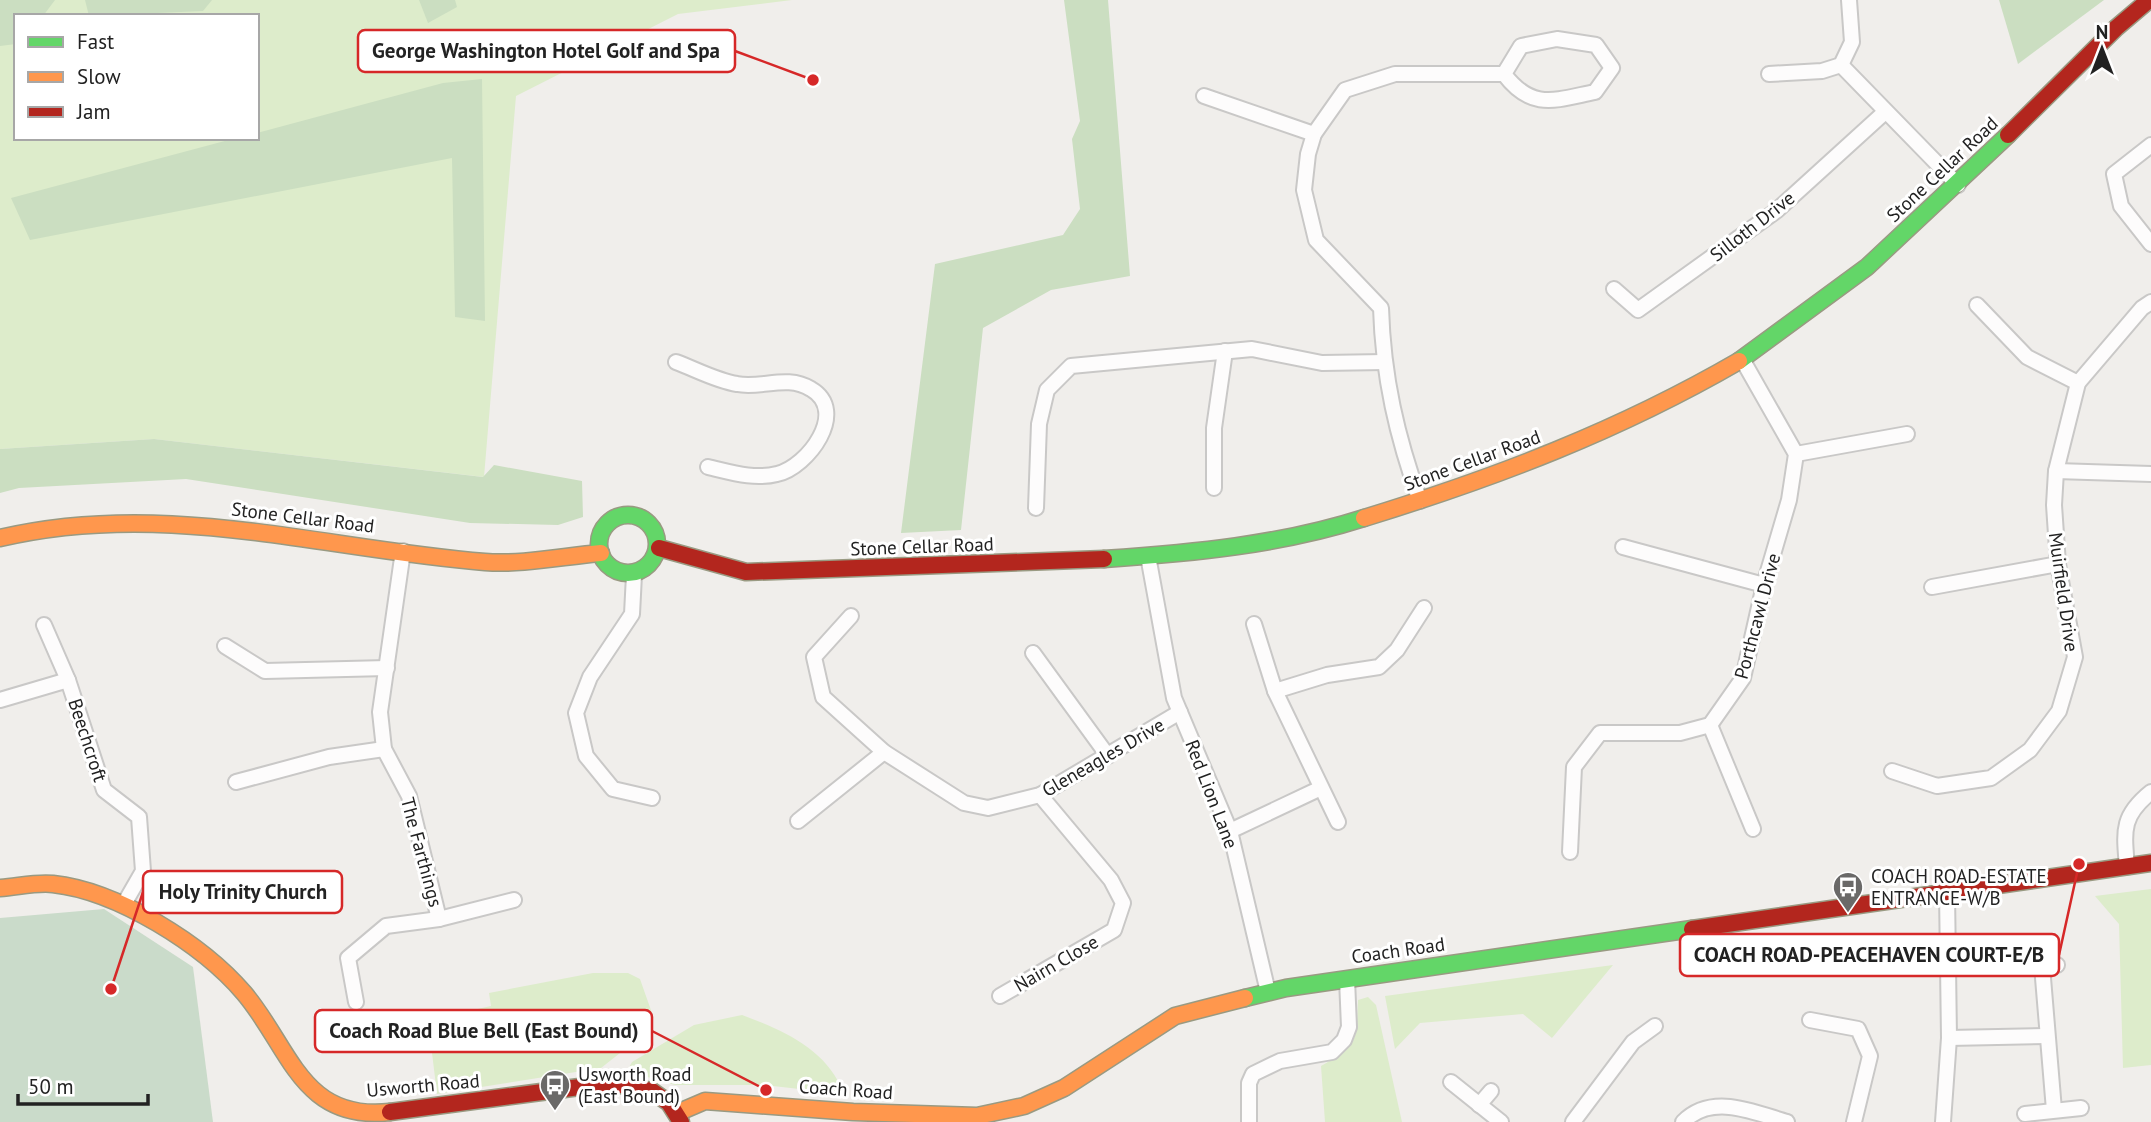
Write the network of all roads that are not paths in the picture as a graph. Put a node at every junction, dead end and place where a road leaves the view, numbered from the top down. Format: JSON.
{"nodes":[{"id":1,"x":1849,"y":0,"type":"edge"},
{"id":2,"x":2149,"y":0,"type":"edge"},
{"id":3,"x":1842,"y":65,"type":"junction"},
{"id":4,"x":1504,"y":74,"type":"junction"},
{"id":5,"x":1769,"y":75,"type":"dead end"},
{"id":6,"x":1204,"y":96,"type":"dead end"},
{"id":7,"x":1885,"y":112,"type":"junction"},
{"id":8,"x":1314,"y":134,"type":"junction"},
{"id":9,"x":2151,"y":145,"type":"edge"},
{"id":10,"x":1958,"y":185,"type":"junction"},
{"id":11,"x":2151,"y":244,"type":"edge"},
{"id":12,"x":1614,"y":289,"type":"dead end"},
{"id":13,"x":2151,"y":302,"type":"edge"},
{"id":14,"x":1977,"y":305,"type":"dead end"},
{"id":15,"x":1225,"y":351,"type":"junction"},
{"id":16,"x":1742,"y":359,"type":"junction"},
{"id":17,"x":676,"y":362,"type":"dead end"},
{"id":18,"x":1385,"y":362,"type":"junction"},
{"id":19,"x":2078,"y":383,"type":"junction"},
{"id":20,"x":1907,"y":434,"type":"dead end"},
{"id":21,"x":1796,"y":454,"type":"junction"},
{"id":22,"x":708,"y":467,"type":"dead end"},
{"id":23,"x":2056,"y":471,"type":"junction"},
{"id":24,"x":2151,"y":474,"type":"edge"},
{"id":25,"x":1214,"y":488,"type":"dead end"},
{"id":26,"x":1420,"y":501,"type":"junction"},
{"id":27,"x":1036,"y":508,"type":"dead end"},
{"id":28,"x":0,"y":538,"type":"edge"},
{"id":29,"x":1623,"y":547,"type":"dead end"},
{"id":30,"x":659,"y":548,"type":"junction"},
{"id":31,"x":403,"y":551,"type":"junction"},
{"id":32,"x":601,"y":553,"type":"junction"},
{"id":33,"x":1148,"y":556,"type":"junction"},
{"id":34,"x":2058,"y":564,"type":"junction"},
{"id":35,"x":634,"y":575,"type":"junction"},
{"id":36,"x":1764,"y":586,"type":"junction"},
{"id":37,"x":1932,"y":587,"type":"dead end"},
{"id":38,"x":1424,"y":608,"type":"dead end"},
{"id":39,"x":851,"y":616,"type":"dead end"},
{"id":40,"x":1254,"y":624,"type":"dead end"},
{"id":41,"x":44,"y":625,"type":"dead end"},
{"id":42,"x":225,"y":646,"type":"dead end"},
{"id":43,"x":1033,"y":653,"type":"dead end"},
{"id":44,"x":387,"y":667,"type":"junction"},
{"id":45,"x":68,"y":680,"type":"junction"},
{"id":46,"x":1275,"y":691,"type":"junction"},
{"id":47,"x":0,"y":700,"type":"edge"},
{"id":48,"x":1180,"y":712,"type":"junction"},
{"id":49,"x":1710,"y":725,"type":"junction"},
{"id":50,"x":384,"y":749,"type":"junction"},
{"id":51,"x":884,"y":752,"type":"junction"},
{"id":52,"x":1108,"y":757,"type":"junction"},
{"id":53,"x":1892,"y":771,"type":"dead end"},
{"id":54,"x":236,"y":782,"type":"dead end"},
{"id":55,"x":1321,"y":788,"type":"junction"},
{"id":56,"x":2151,"y":792,"type":"edge"},
{"id":57,"x":1040,"y":795,"type":"junction"},
{"id":58,"x":652,"y":798,"type":"dead end"},
{"id":59,"x":798,"y":821,"type":"dead end"},
{"id":60,"x":1338,"y":822,"type":"dead end"},
{"id":61,"x":1753,"y":829,"type":"dead end"},
{"id":62,"x":1230,"y":831,"type":"junction"},
{"id":63,"x":1570,"y":852,"type":"dead end"},
{"id":64,"x":2151,"y":863,"type":"edge"},
{"id":65,"x":2127,"y":867,"type":"junction"},
{"id":66,"x":0,"y":888,"type":"edge"},
{"id":67,"x":1947,"y":892,"type":"junction"},
{"id":68,"x":514,"y":900,"type":"dead end"},
{"id":69,"x":124,"y":904,"type":"junction"},
{"id":70,"x":439,"y":919,"type":"junction"},
{"id":71,"x":2057,"y":965,"type":"dead end"},
{"id":72,"x":2042,"y":967,"type":"junction"},
{"id":73,"x":2025,"y":968,"type":"dead end"},
{"id":74,"x":1347,"y":979,"type":"junction"},
{"id":75,"x":1268,"y":992,"type":"junction"},
{"id":76,"x":1000,"y":996,"type":"dead end"},
{"id":77,"x":356,"y":1002,"type":"dead end"},
{"id":78,"x":1810,"y":1020,"type":"dead end"},
{"id":79,"x":1655,"y":1026,"type":"dead end"},
{"id":80,"x":2047,"y":1036,"type":"junction"},
{"id":81,"x":1949,"y":1038,"type":"junction"},
{"id":82,"x":1451,"y":1082,"type":"dead end"},
{"id":83,"x":1491,"y":1091,"type":"dead end"},
{"id":84,"x":1479,"y":1105,"type":"junction"},
{"id":85,"x":2081,"y":1108,"type":"dead end"},
{"id":86,"x":2054,"y":1110,"type":"junction"},
{"id":87,"x":2025,"y":1114,"type":"dead end"},
{"id":88,"x":679,"y":1117,"type":"edge"},
{"id":89,"x":942,"y":1119,"type":"edge"},
{"id":90,"x":1766,"y":1119,"type":"edge"},
{"id":91,"x":1249,"y":1122,"type":"edge"},
{"id":92,"x":1501,"y":1122,"type":"edge"},
{"id":93,"x":1573,"y":1122,"type":"edge"},
{"id":94,"x":1683,"y":1122,"type":"edge"},
{"id":95,"x":1787,"y":1122,"type":"edge"},
{"id":96,"x":1854,"y":1122,"type":"edge"},
{"id":97,"x":1943,"y":1122,"type":"edge"}],
"edges":[{"from":1,"to":3,"type":"street"},
{"from":2,"to":10,"type":"street","name":"Stone Cellar Road"},
{"from":3,"to":5,"type":"street"},
{"from":3,"to":7,"type":"street"},
{"from":4,"to":4,"type":"street"},
{"from":4,"to":8,"type":"street"},
{"from":6,"to":8,"type":"street"},
{"from":7,"to":10,"type":"street"},
{"from":7,"to":12,"type":"street","name":"Silloth Drive"},
{"from":8,"to":18,"type":"street"},
{"from":9,"to":11,"type":"street"},
{"from":10,"to":16,"type":"street","name":"Stone Cellar Road"},
{"from":13,"to":19,"type":"street","name":"Muirfield Drive"},
{"from":14,"to":19,"type":"street"},
{"from":15,"to":18,"type":"street"},
{"from":15,"to":25,"type":"street"},
{"from":15,"to":27,"type":"street"},
{"from":16,"to":21,"type":"street"},
{"from":16,"to":26,"type":"street","name":"Stone Cellar Road"},
{"from":17,"to":22,"type":"street"},
{"from":18,"to":26,"type":"street"},
{"from":19,"to":23,"type":"street","name":"Muirfield Drive"},
{"from":20,"to":21,"type":"street"},
{"from":21,"to":36,"type":"street","name":"Porthcawl Drive"},
{"from":23,"to":24,"type":"street"},
{"from":23,"to":34,"type":"street","name":"Muirfield Drive"},
{"from":26,"to":33,"type":"street","name":"Stone Cellar Road"},
{"from":28,"to":31,"type":"street","name":"Stone Cellar Road"},
{"from":29,"to":36,"type":"street"},
{"from":30,"to":32,"type":"street"},
{"from":30,"to":33,"type":"street","name":"Stone Cellar Road"},
{"from":30,"to":35,"type":"street"},
{"from":31,"to":32,"type":"street","name":"Stone Cellar Road"},
{"from":31,"to":44,"type":"street","name":"The Farthings"},
{"from":32,"to":35,"type":"street"},
{"from":33,"to":48,"type":"street","name":"Red Lion Lane"},
{"from":34,"to":37,"type":"street"},
{"from":34,"to":53,"type":"street","name":"Muirfield Drive"},
{"from":35,"to":58,"type":"street"},
{"from":36,"to":49,"type":"street","name":"Porthcawl Drive"},
{"from":38,"to":46,"type":"street"},
{"from":39,"to":51,"type":"street","name":"Gleneagles Drive"},
{"from":40,"to":46,"type":"street"},
{"from":41,"to":45,"type":"street","name":"Beechcroft"},
{"from":42,"to":44,"type":"street"},
{"from":43,"to":52,"type":"street"},
{"from":44,"to":50,"type":"street","name":"The Farthings"},
{"from":45,"to":47,"type":"street","name":"Beechcroft"},
{"from":45,"to":69,"type":"street","name":"Beechcroft"},
{"from":46,"to":55,"type":"street"},
{"from":48,"to":52,"type":"street","name":"Gleneagles Drive"},
{"from":48,"to":62,"type":"street","name":"Red Lion Lane"},
{"from":49,"to":61,"type":"street"},
{"from":49,"to":63,"type":"street"},
{"from":50,"to":54,"type":"street"},
{"from":50,"to":70,"type":"street","name":"The Farthings"},
{"from":51,"to":57,"type":"street","name":"Gleneagles Drive"},
{"from":51,"to":59,"type":"street"},
{"from":52,"to":57,"type":"street","name":"Gleneagles Drive"},
{"from":55,"to":60,"type":"street"},
{"from":55,"to":62,"type":"street"},
{"from":56,"to":65,"type":"street"},
{"from":57,"to":76,"type":"street","name":"Nairn Close"},
{"from":62,"to":75,"type":"street","name":"Red Lion Lane"},
{"from":64,"to":65,"type":"street","name":"Coach Road"},
{"from":65,"to":67,"type":"street","name":"Coach Road"},
{"from":66,"to":69,"type":"street","name":"Usworth Road"},
{"from":67,"to":74,"type":"street","name":"Coach Road"},
{"from":67,"to":81,"type":"street"},
{"from":68,"to":70,"type":"street","name":"The Farthings"},
{"from":69,"to":88,"type":"street","name":"Usworth Road"},
{"from":70,"to":77,"type":"street","name":"The Farthings"},
{"from":71,"to":72,"type":"street"},
{"from":72,"to":73,"type":"street"},
{"from":72,"to":80,"type":"street"},
{"from":74,"to":75,"type":"street","name":"Coach Road"},
{"from":74,"to":91,"type":"street"},
{"from":75,"to":89,"type":"street","name":"Coach Road"},
{"from":78,"to":96,"type":"street"},
{"from":79,"to":93,"type":"street"},
{"from":80,"to":81,"type":"street"},
{"from":80,"to":86,"type":"street"},
{"from":81,"to":97,"type":"street"},
{"from":82,"to":84,"type":"street"},
{"from":83,"to":84,"type":"street"},
{"from":84,"to":92,"type":"street"},
{"from":85,"to":86,"type":"street"},
{"from":86,"to":87,"type":"street"},
{"from":88,"to":89,"type":"street","name":"Coach Road"},
{"from":90,"to":94,"type":"street"},
{"from":90,"to":95,"type":"street"}]}
